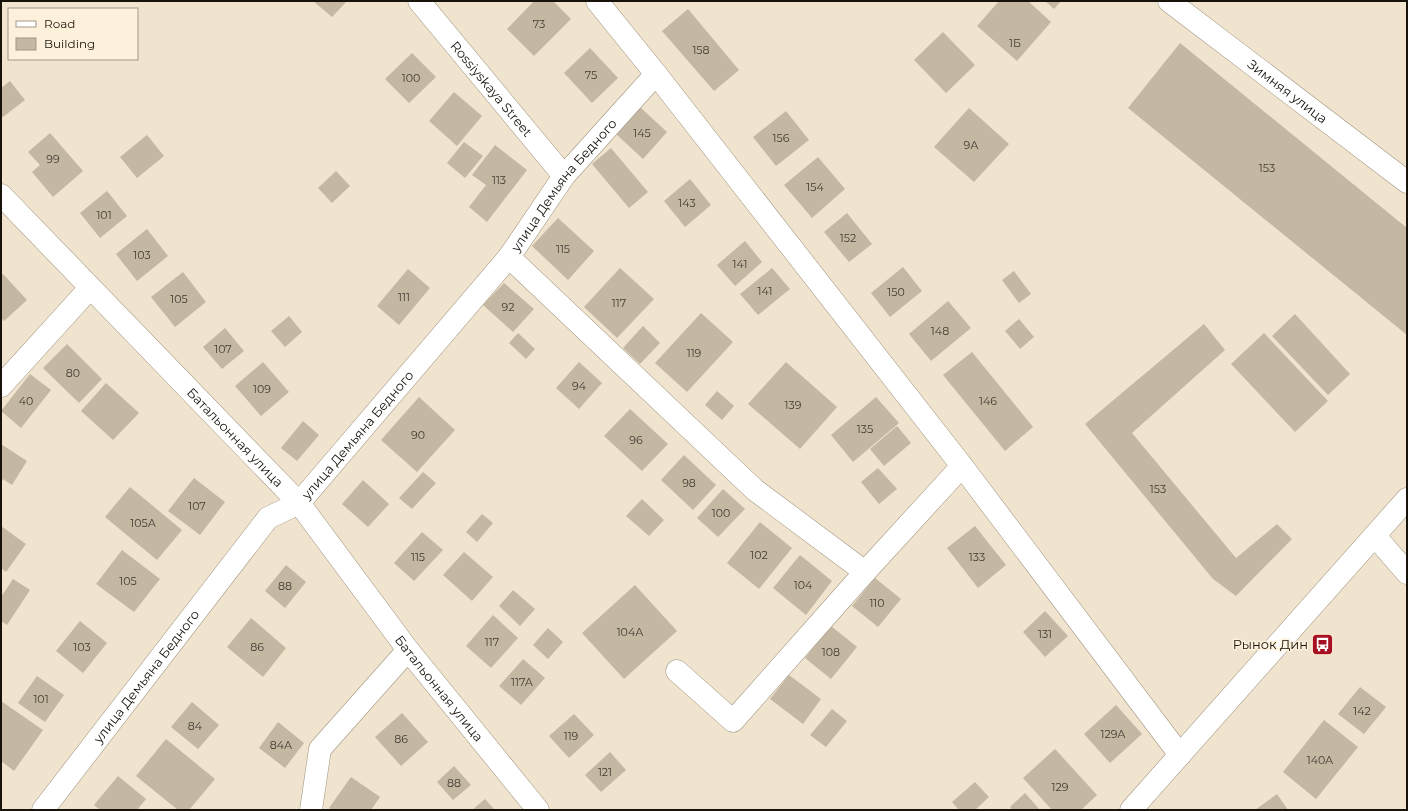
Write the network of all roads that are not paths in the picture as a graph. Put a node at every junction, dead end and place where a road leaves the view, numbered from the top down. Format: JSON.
{"nodes":[{"id":1,"x":420,"y":1,"type":"edge"},
{"id":2,"x":597,"y":1,"type":"edge"},
{"id":3,"x":1169,"y":1,"type":"edge"},
{"id":4,"x":656,"y":74,"type":"junction"},
{"id":5,"x":564,"y":176,"type":"junction"},
{"id":6,"x":1406,"y":180,"type":"edge"},
{"id":7,"x":1,"y":195,"type":"edge"},
{"id":8,"x":509,"y":257,"type":"junction"},
{"id":9,"x":90,"y":288,"type":"junction"},
{"id":10,"x":1,"y":386,"type":"edge"},
{"id":11,"x":962,"y":466,"type":"junction"},
{"id":12,"x":1407,"y":499,"type":"edge"},
{"id":13,"x":299,"y":503,"type":"junction"},
{"id":14,"x":1375,"y":536,"type":"junction"},
{"id":15,"x":865,"y":572,"type":"junction"},
{"id":16,"x":1407,"y":573,"type":"edge"},
{"id":17,"x":408,"y":650,"type":"junction"},
{"id":18,"x":677,"y":671,"type":"dead end"},
{"id":19,"x":1180,"y":755,"type":"junction"},
{"id":20,"x":43,"y":810,"type":"edge"},
{"id":21,"x":311,"y":810,"type":"edge"},
{"id":22,"x":538,"y":810,"type":"edge"},
{"id":23,"x":1131,"y":810,"type":"edge"}],
"edges":[{"from":1,"to":5,"type":"street","name":"Rossiyskaya Street"},
{"from":2,"to":4,"type":"street"},
{"from":3,"to":6,"type":"street","name":"Зимняя улица"},
{"from":4,"to":5,"type":"street","name":"улица Демьяна Бедного"},
{"from":4,"to":11,"type":"street"},
{"from":5,"to":8,"type":"street","name":"улица Демьяна Бедного"},
{"from":7,"to":9,"type":"street","name":"Батальонная улица"},
{"from":8,"to":13,"type":"street","name":"улица Демьяна Бедного"},
{"from":8,"to":15,"type":"street"},
{"from":9,"to":10,"type":"street"},
{"from":9,"to":13,"type":"street","name":"Батальонная улица"},
{"from":11,"to":15,"type":"street"},
{"from":11,"to":19,"type":"street"},
{"from":12,"to":14,"type":"street"},
{"from":13,"to":17,"type":"street","name":"Батальонная улица"},
{"from":13,"to":20,"type":"street","name":"улица Демьяна Бедного"},
{"from":14,"to":16,"type":"street"},
{"from":14,"to":19,"type":"street"},
{"from":15,"to":18,"type":"street"},
{"from":17,"to":21,"type":"street"},
{"from":17,"to":22,"type":"street","name":"Батальонная улица"},
{"from":19,"to":23,"type":"street"}]}
